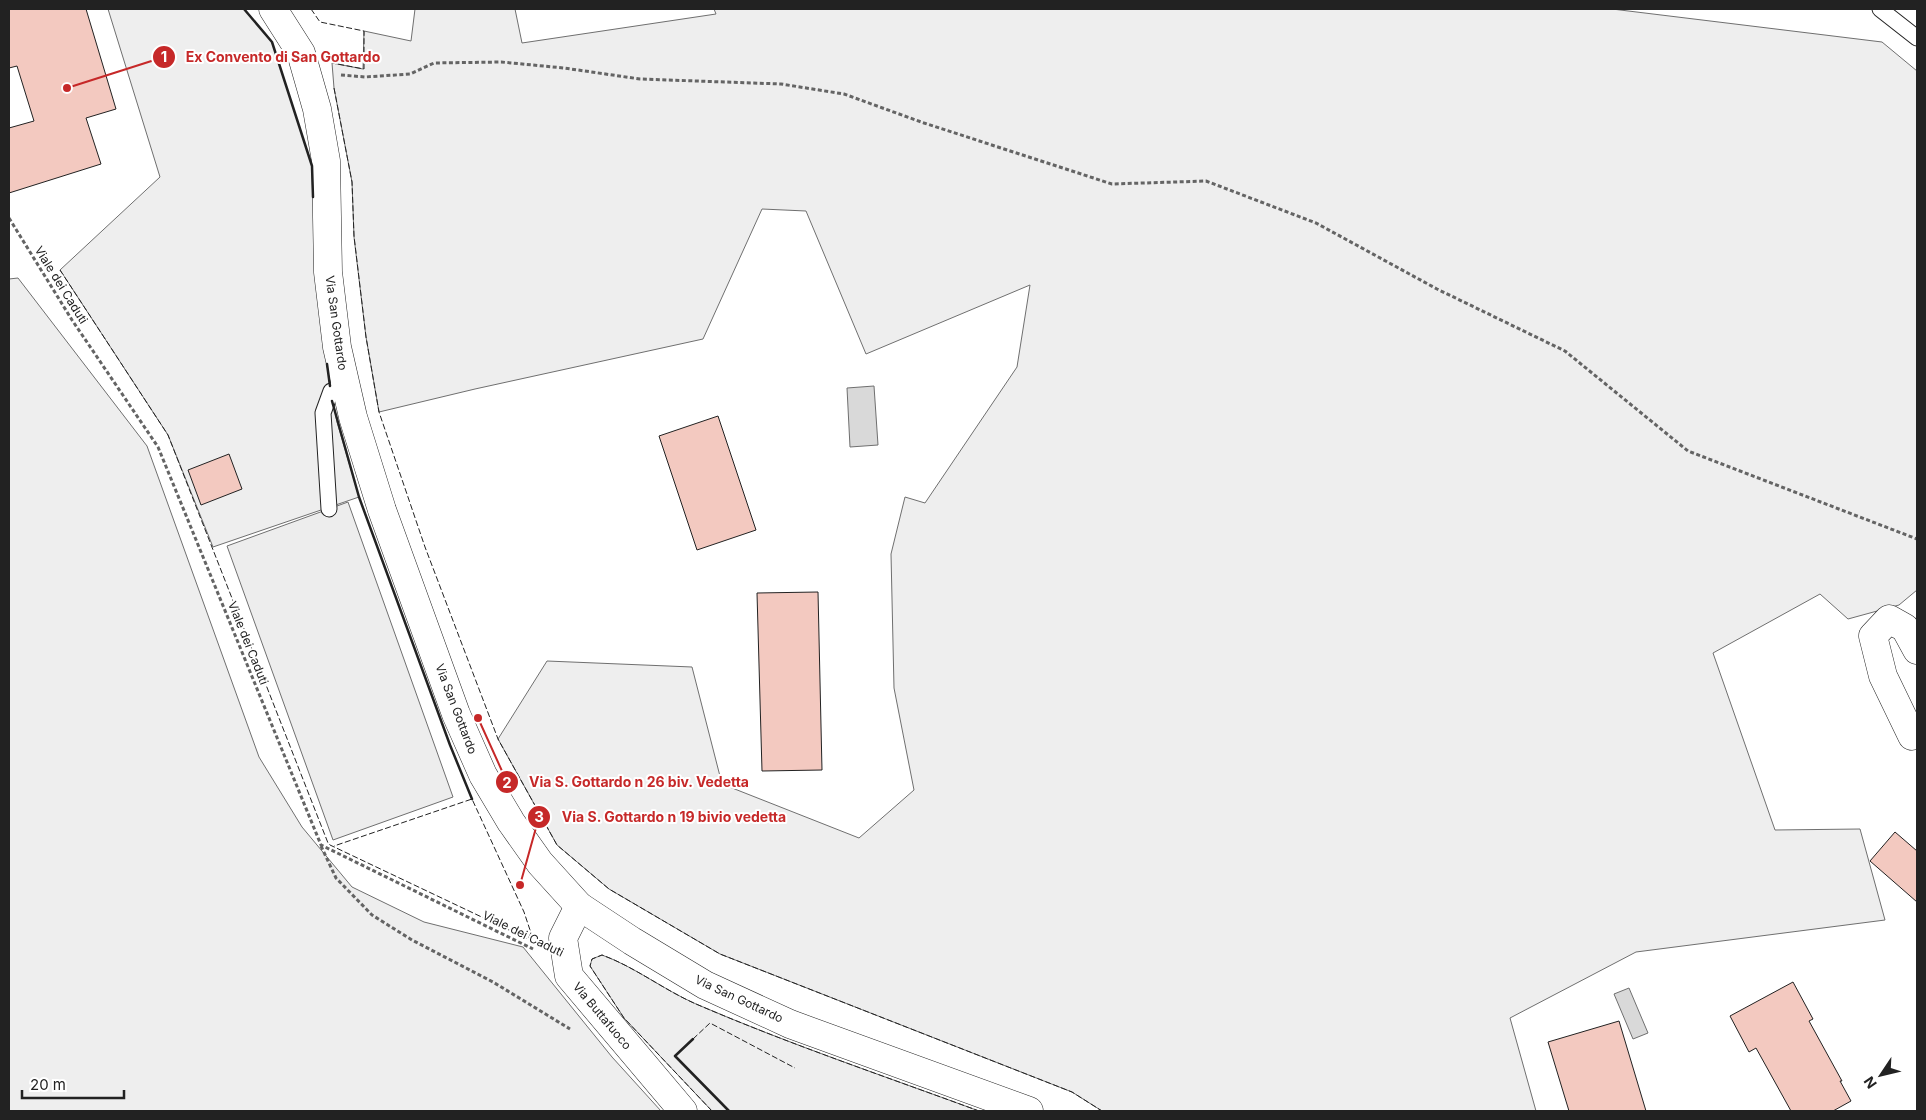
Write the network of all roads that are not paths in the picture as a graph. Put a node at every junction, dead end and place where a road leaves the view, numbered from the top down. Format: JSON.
{"nodes":[{"id":1,"x":273,"y":9,"type":"edge"},
{"id":2,"x":1880,"y":9,"type":"edge"},
{"id":3,"x":1917,"y":38,"type":"edge"},
{"id":4,"x":346,"y":386,"type":"junction"},
{"id":5,"x":329,"y":509,"type":"dead end"},
{"id":6,"x":1917,"y":650,"type":"edge"},
{"id":7,"x":1912,"y":736,"type":"dead end"},
{"id":8,"x":579,"y":906,"type":"junction"},
{"id":9,"x":683,"y":1111,"type":"edge"},
{"id":10,"x":1029,"y":1111,"type":"edge"}],
"edges":[{"from":1,"to":4,"type":"street","name":"Via San Gottardo"},
{"from":2,"to":3,"type":"lane"},
{"from":4,"to":5,"type":"lane"},
{"from":4,"to":8,"type":"street","name":"Via San Gottardo"},
{"from":6,"to":7,"type":"street"},
{"from":8,"to":9,"type":"street","name":"Via Buttafuoco"},
{"from":8,"to":10,"type":"street","name":"Via San Gottardo"}]}
